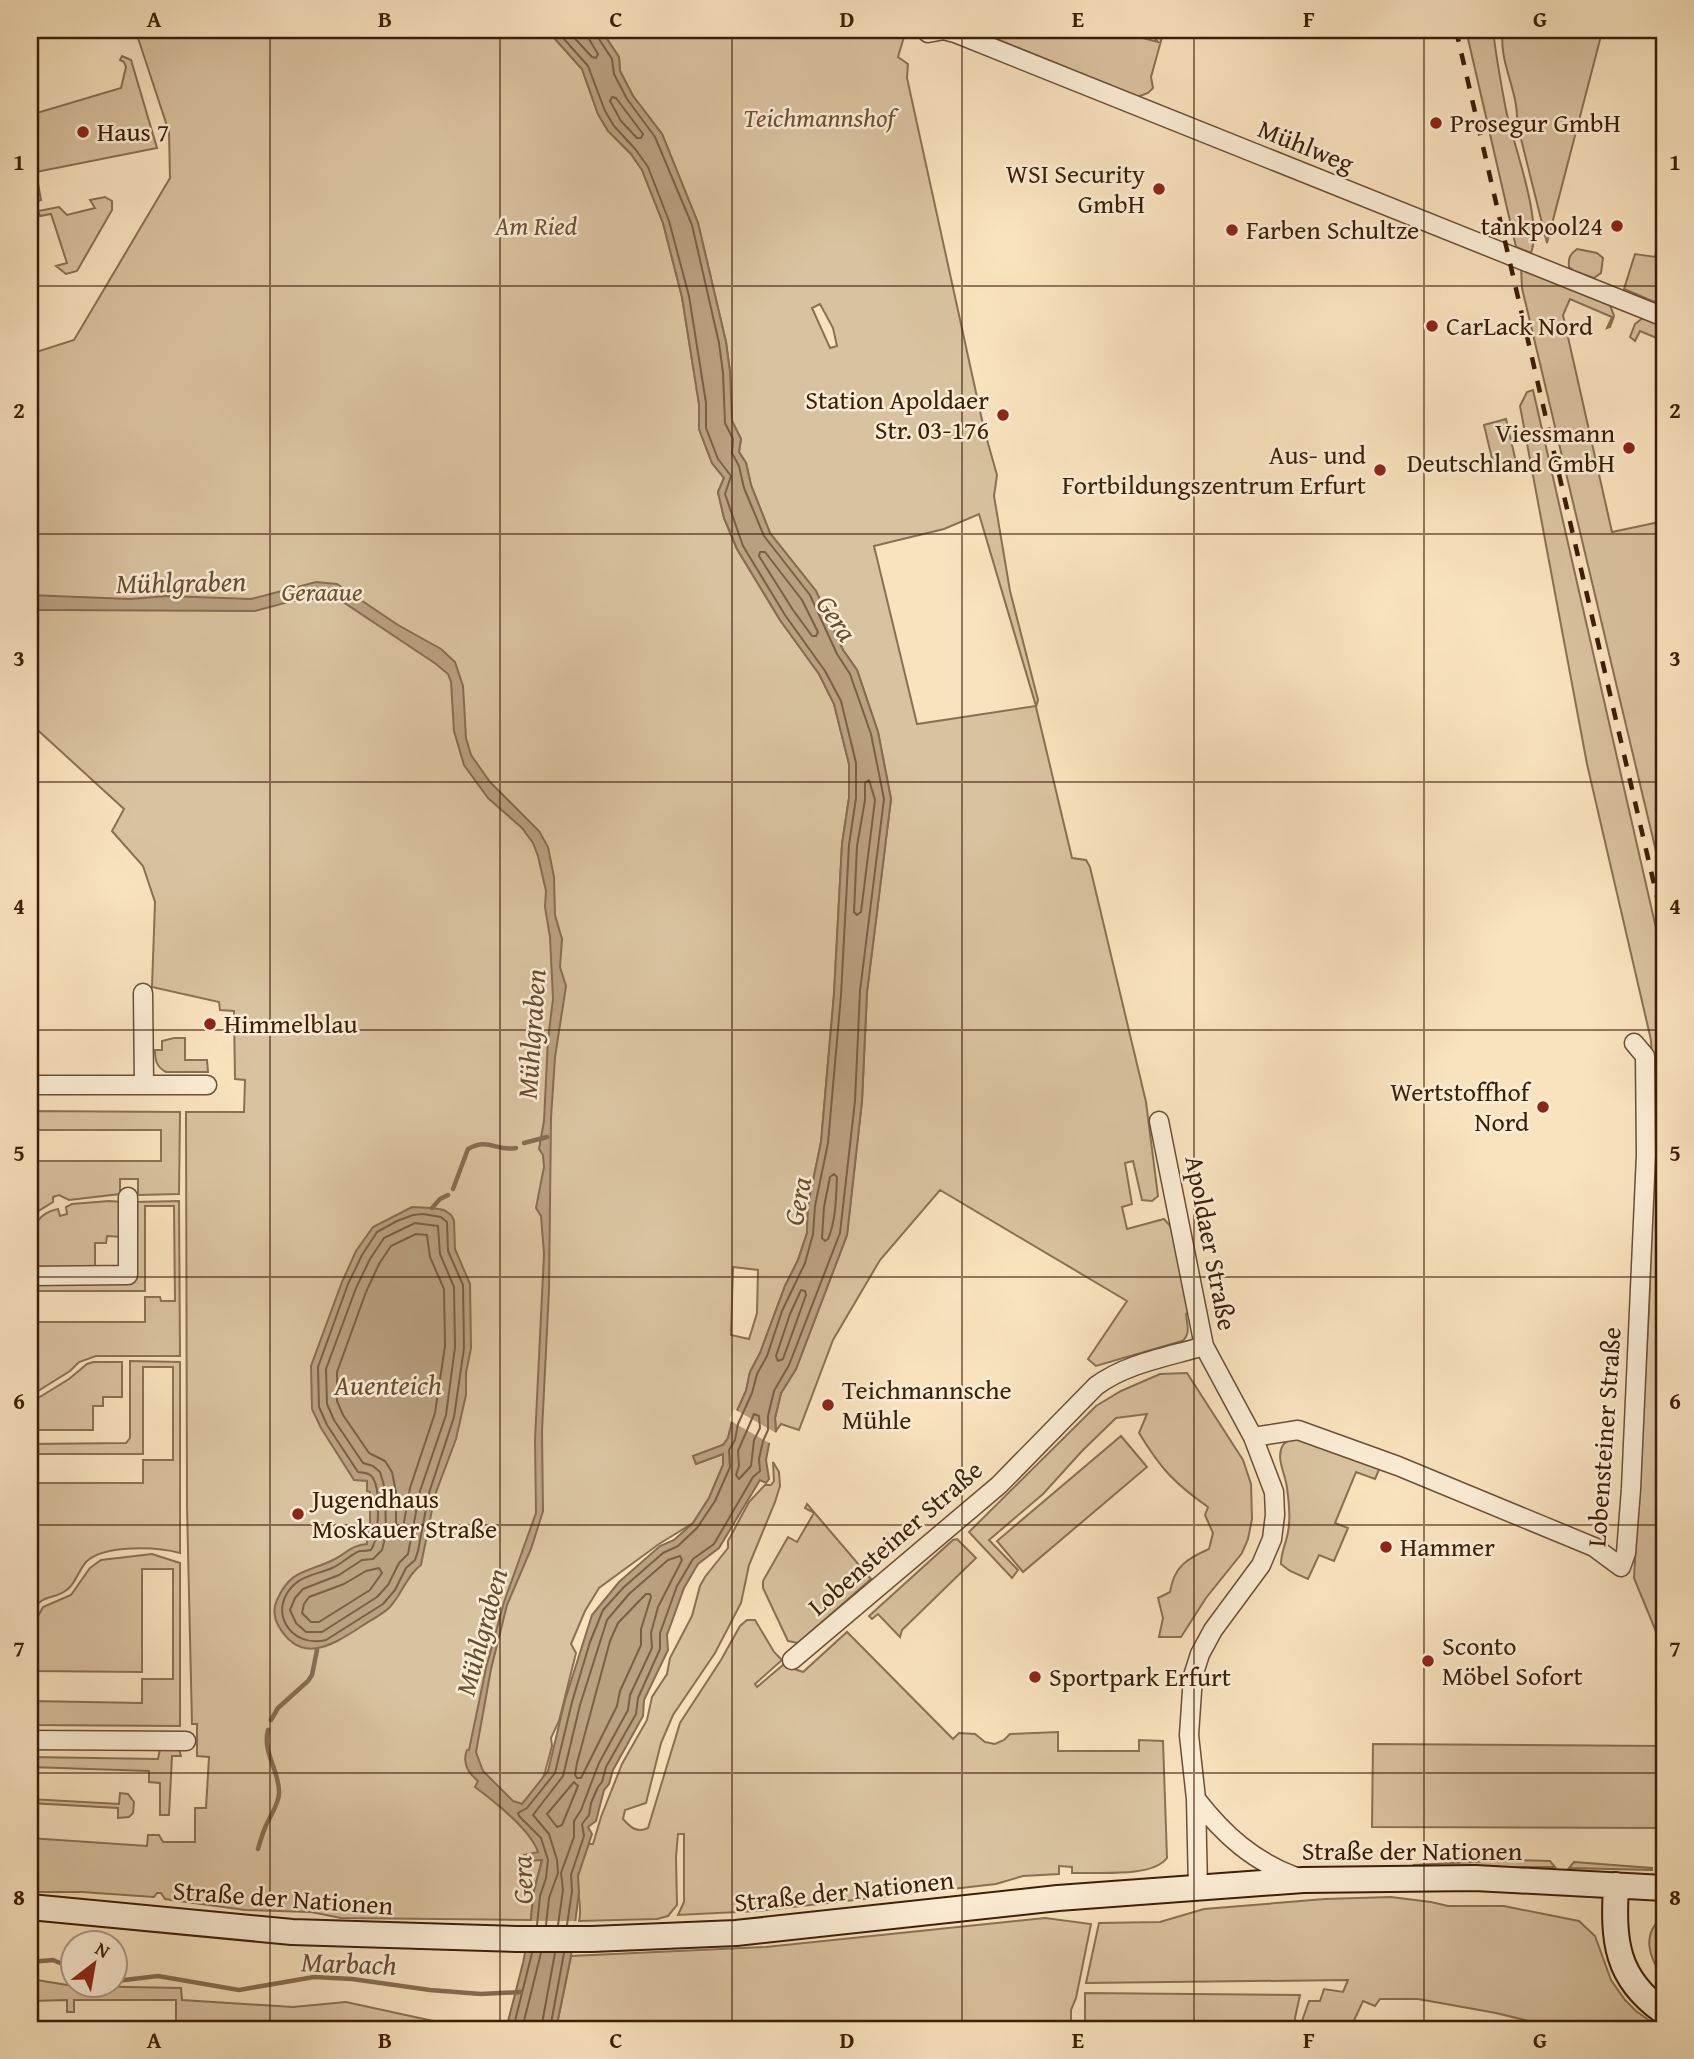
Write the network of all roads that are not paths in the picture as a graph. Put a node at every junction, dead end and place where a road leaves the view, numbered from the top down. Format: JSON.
{"nodes":[{"id":1,"x":926,"y":32,"type":"edge"},
{"id":2,"x":1664,"y":317,"type":"edge"},
{"id":3,"x":143,"y":993,"type":"dead end"},
{"id":4,"x":1634,"y":1043,"type":"dead end"},
{"id":5,"x":30,"y":1085,"type":"edge"},
{"id":6,"x":144,"y":1085,"type":"junction"},
{"id":7,"x":207,"y":1085,"type":"dead end"},
{"id":8,"x":1159,"y":1121,"type":"dead end"},
{"id":9,"x":128,"y":1197,"type":"dead end"},
{"id":10,"x":30,"y":1276,"type":"edge"},
{"id":11,"x":1204,"y":1346,"type":"junction"},
{"id":12,"x":1253,"y":1437,"type":"junction"},
{"id":13,"x":792,"y":1660,"type":"dead end"},
{"id":14,"x":30,"y":1740,"type":"edge"},
{"id":15,"x":186,"y":1741,"type":"dead end"},
{"id":16,"x":1196,"y":1799,"type":"junction"},
{"id":17,"x":1303,"y":1880,"type":"junction"},
{"id":18,"x":1616,"y":1885,"type":"junction"},
{"id":19,"x":1198,"y":1888,"type":"junction"},
{"id":20,"x":1664,"y":1888,"type":"edge"},
{"id":21,"x":30,"y":1907,"type":"edge"},
{"id":22,"x":1664,"y":2011,"type":"edge"}],
"edges":[{"from":1,"to":2,"type":"street","name":"Mühlweg"},
{"from":3,"to":6,"type":"street"},
{"from":4,"to":12,"type":"street","name":"Lobensteiner Straße"},
{"from":5,"to":6,"type":"street"},
{"from":6,"to":7,"type":"street"},
{"from":8,"to":11,"type":"street","name":"Apoldaer Straße"},
{"from":9,"to":10,"type":"street"},
{"from":11,"to":12,"type":"street","name":"Apoldaer Straße"},
{"from":11,"to":13,"type":"street","name":"Lobensteiner Straße"},
{"from":12,"to":16,"type":"street","name":"Apoldaer Straße"},
{"from":14,"to":15,"type":"street"},
{"from":16,"to":17,"type":"street"},
{"from":16,"to":19,"type":"street","name":"Apoldaer Straße"},
{"from":17,"to":18,"type":"main road","name":"Straße der Nationen"},
{"from":17,"to":19,"type":"main road","name":"Straße der Nationen"},
{"from":18,"to":20,"type":"main road","name":"Straße der Nationen"},
{"from":18,"to":22,"type":"main road"},
{"from":19,"to":21,"type":"main road","name":"Straße der Nationen"}]}
